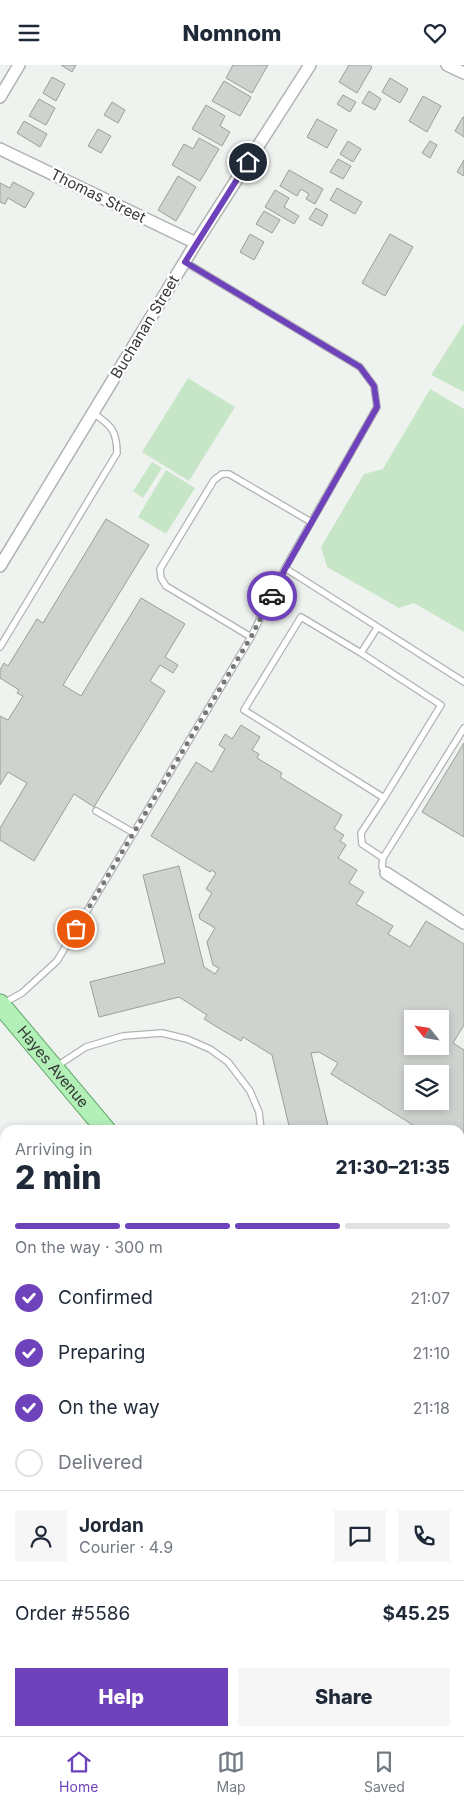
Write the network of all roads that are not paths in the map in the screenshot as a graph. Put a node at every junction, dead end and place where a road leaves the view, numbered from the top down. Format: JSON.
{"nodes":[{"id":1,"x":19,"y":65,"type":"edge"},
{"id":2,"x":310,"y":65,"type":"edge"},
{"id":3,"x":447,"y":65,"type":"edge"},
{"id":4,"x":464,"y":73,"type":"edge"},
{"id":5,"x":0,"y":97,"type":"edge"},
{"id":6,"x":0,"y":149,"type":"edge"},
{"id":7,"x":196,"y":243,"type":"junction"},
{"id":8,"x":185,"y":262,"type":"junction"},
{"id":9,"x":93,"y":413,"type":"junction"},
{"id":10,"x":311,"y":522,"type":"junction"},
{"id":11,"x":0,"y":566,"type":"edge"},
{"id":12,"x":285,"y":569,"type":"junction"},
{"id":13,"x":377,"y":628,"type":"junction"},
{"id":14,"x":251,"y":637,"type":"junction"},
{"id":15,"x":0,"y":647,"type":"edge"},
{"id":16,"x":360,"y":653,"type":"junction"},
{"id":17,"x":464,"y":682,"type":"edge"},
{"id":18,"x":464,"y":728,"type":"edge"},
{"id":19,"x":384,"y":798,"type":"junction"},
{"id":20,"x":96,"y":811,"type":"dead end"},
{"id":21,"x":134,"y":833,"type":"junction"},
{"id":22,"x":383,"y":858,"type":"junction"},
{"id":23,"x":386,"y":873,"type":"joint"},
{"id":24,"x":464,"y":923,"type":"edge"},
{"id":25,"x":2,"y":1011,"type":"edge"},
{"id":26,"x":53,"y":1068,"type":"junction"},
{"id":27,"x":102,"y":1125,"type":"edge"},
{"id":28,"x":260,"y":1125,"type":"edge"}],
"edges":[{"from":1,"to":5,"type":"street"},
{"from":2,"to":7,"type":"street","name":"Buchanan Street"},
{"from":3,"to":4,"type":"street"},
{"from":6,"to":7,"type":"street","name":"Thomas Street"},
{"from":7,"to":8,"type":"street","name":"Buchanan Street"},
{"from":8,"to":9,"type":"street","name":"Buchanan Street"},
{"from":8,"to":10,"type":"lane"},
{"from":9,"to":11,"type":"street","name":"Buchanan Street"},
{"from":9,"to":15,"type":"lane"},
{"from":10,"to":12,"type":"lane"},
{"from":10,"to":14,"type":"lane"},
{"from":12,"to":13,"type":"lane"},
{"from":12,"to":14,"type":"lane"},
{"from":13,"to":16,"type":"lane"},
{"from":13,"to":17,"type":"lane"},
{"from":14,"to":21,"type":"lane"},
{"from":16,"to":19,"type":"lane"},
{"from":16,"to":19,"type":"lane"},
{"from":18,"to":22,"type":"lane"},
{"from":19,"to":22,"type":"lane"},
{"from":20,"to":21,"type":"lane"},
{"from":21,"to":25,"type":"lane"},
{"from":22,"to":23,"type":"lane"},
{"from":23,"to":24,"type":"street"},
{"from":25,"to":26,"type":"main road","name":"Hayes Avenue"},
{"from":26,"to":27,"type":"main road","name":"Hayes Avenue"},
{"from":26,"to":28,"type":"lane"}]}
